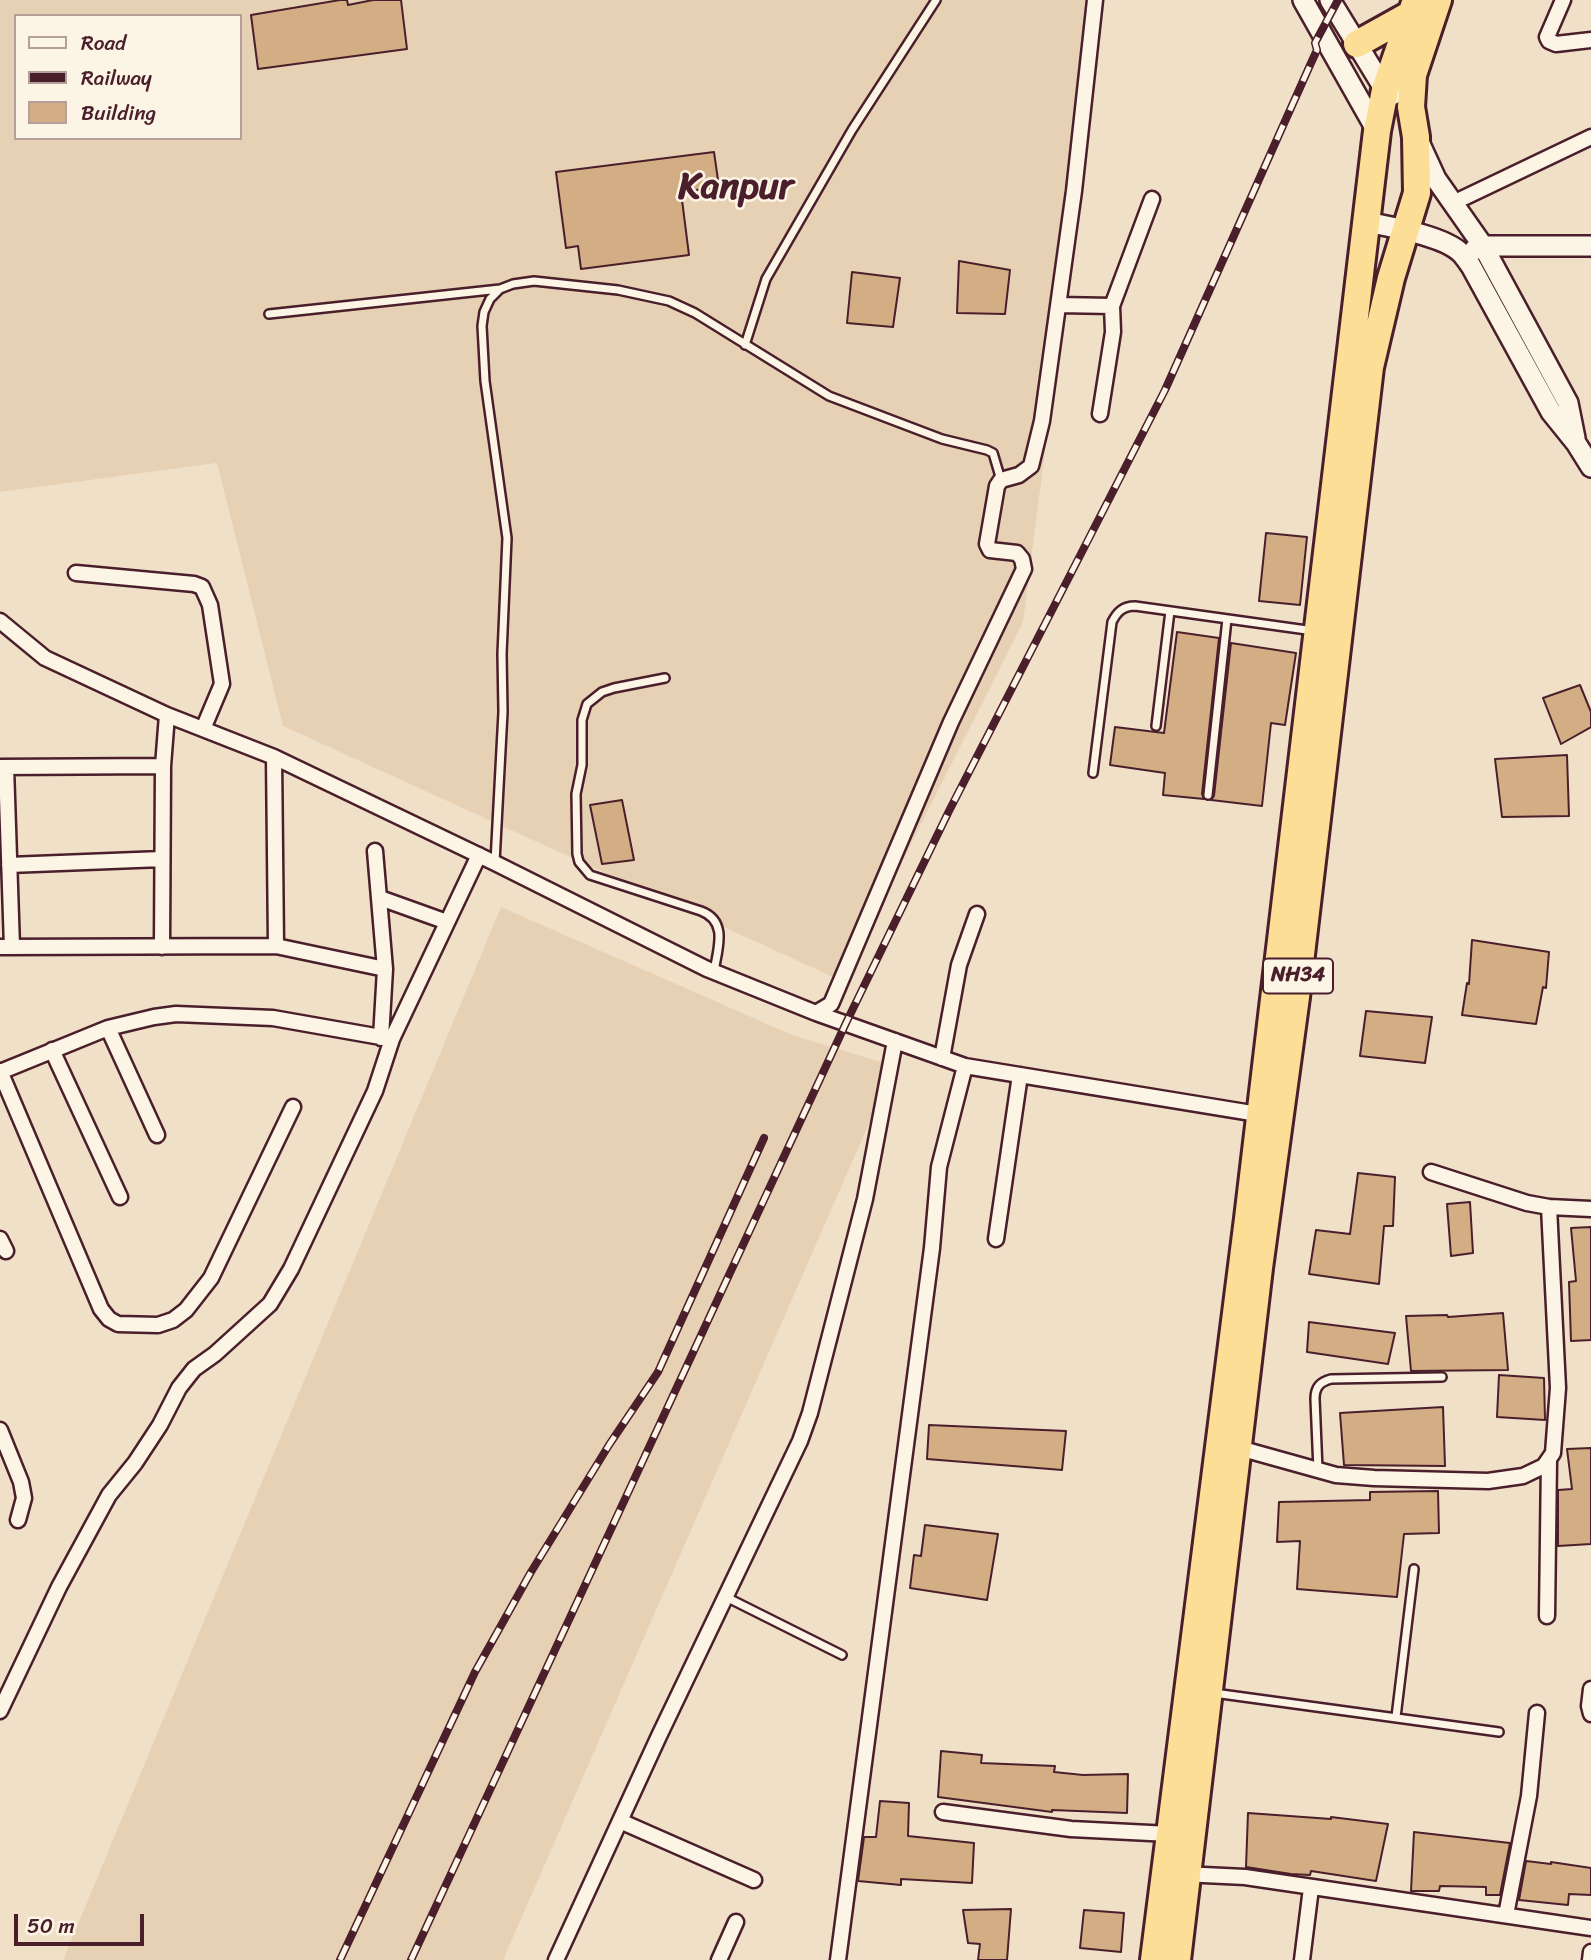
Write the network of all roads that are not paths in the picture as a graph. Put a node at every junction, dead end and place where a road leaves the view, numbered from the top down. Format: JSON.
{"nodes":[{"id":1,"x":936,"y":0,"type":"edge"},
{"id":2,"x":1095,"y":0,"type":"edge"},
{"id":3,"x":1303,"y":0,"type":"edge"},
{"id":4,"x":1330,"y":0,"type":"edge"},
{"id":5,"x":1438,"y":0,"type":"edge"},
{"id":6,"x":1563,"y":0,"type":"edge"},
{"id":7,"x":1413,"y":7,"type":"edge"},
{"id":8,"x":1591,"y":40,"type":"edge"},
{"id":9,"x":1357,"y":44,"type":"junction"},
{"id":10,"x":1385,"y":90,"type":"junction"},
{"id":11,"x":1411,"y":107,"type":"junction"},
{"id":12,"x":1377,"y":131,"type":"junction"},
{"id":13,"x":1416,"y":137,"type":"junction"},
{"id":14,"x":1591,"y":137,"type":"edge"},
{"id":15,"x":1152,"y":199,"type":"dead end"},
{"id":16,"x":1453,"y":203,"type":"junction"},
{"id":17,"x":1367,"y":222,"type":"junction"},
{"id":18,"x":1406,"y":230,"type":"junction"},
{"id":19,"x":1483,"y":246,"type":"junction"},
{"id":20,"x":1591,"y":246,"type":"edge"},
{"id":21,"x":1463,"y":255,"type":"junction"},
{"id":22,"x":500,"y":289,"type":"junction"},
{"id":23,"x":1059,"y":305,"type":"junction"},
{"id":24,"x":1112,"y":306,"type":"junction"},
{"id":25,"x":269,"y":314,"type":"dead end"},
{"id":26,"x":744,"y":345,"type":"junction"},
{"id":27,"x":1100,"y":414,"type":"dead end"},
{"id":28,"x":1576,"y":443,"type":"junction"},
{"id":29,"x":1591,"y":467,"type":"edge"},
{"id":30,"x":1001,"y":480,"type":"junction"},
{"id":31,"x":76,"y":573,"type":"dead end"},
{"id":32,"x":1170,"y":611,"type":"junction"},
{"id":33,"x":1227,"y":619,"type":"junction"},
{"id":34,"x":0,"y":621,"type":"edge"},
{"id":35,"x":1319,"y":632,"type":"junction"},
{"id":36,"x":665,"y":678,"type":"dead end"},
{"id":37,"x":167,"y":715,"type":"junction"},
{"id":38,"x":1156,"y":726,"type":"dead end"},
{"id":39,"x":204,"y":729,"type":"junction"},
{"id":40,"x":274,"y":757,"type":"junction"},
{"id":41,"x":163,"y":766,"type":"junction"},
{"id":42,"x":3,"y":767,"type":"edge"},
{"id":43,"x":1093,"y":773,"type":"dead end"},
{"id":44,"x":1208,"y":795,"type":"dead end"},
{"id":45,"x":375,"y":851,"type":"dead end"},
{"id":46,"x":478,"y":855,"type":"junction"},
{"id":47,"x":162,"y":859,"type":"junction"},
{"id":48,"x":495,"y":863,"type":"junction"},
{"id":49,"x":9,"y":865,"type":"junction"},
{"id":50,"x":380,"y":898,"type":"junction"},
{"id":51,"x":977,"y":914,"type":"dead end"},
{"id":52,"x":447,"y":922,"type":"junction"},
{"id":53,"x":6,"y":947,"type":"edge"},
{"id":54,"x":162,"y":947,"type":"junction"},
{"id":55,"x":276,"y":947,"type":"junction"},
{"id":56,"x":385,"y":969,"type":"junction"},
{"id":57,"x":714,"y":971,"type":"junction"},
{"id":58,"x":816,"y":1013,"type":"junction"},
{"id":59,"x":108,"y":1028,"type":"junction"},
{"id":60,"x":386,"y":1039,"type":"junction"},
{"id":61,"x":895,"y":1041,"type":"junction"},
{"id":62,"x":52,"y":1050,"type":"junction"},
{"id":63,"x":942,"y":1058,"type":"junction"},
{"id":64,"x":965,"y":1066,"type":"junction"},
{"id":65,"x":0,"y":1071,"type":"edge"},
{"id":66,"x":1020,"y":1074,"type":"junction"},
{"id":67,"x":293,"y":1107,"type":"dead end"},
{"id":68,"x":1269,"y":1116,"type":"junction"},
{"id":69,"x":157,"y":1135,"type":"dead end"},
{"id":70,"x":1431,"y":1172,"type":"dead end"},
{"id":71,"x":120,"y":1197,"type":"dead end"},
{"id":72,"x":1549,"y":1207,"type":"junction"},
{"id":73,"x":1591,"y":1209,"type":"edge"},
{"id":74,"x":996,"y":1239,"type":"dead end"},
{"id":75,"x":1442,"y":1377,"type":"dead end"},
{"id":76,"x":0,"y":1430,"type":"edge"},
{"id":77,"x":1239,"y":1448,"type":"junction"},
{"id":78,"x":1549,"y":1460,"type":"junction"},
{"id":79,"x":1318,"y":1470,"type":"junction"},
{"id":80,"x":18,"y":1520,"type":"dead end"},
{"id":81,"x":1414,"y":1569,"type":"dead end"},
{"id":82,"x":726,"y":1597,"type":"junction"},
{"id":83,"x":1547,"y":1616,"type":"dead end"},
{"id":84,"x":842,"y":1655,"type":"dead end"},
{"id":85,"x":1591,"y":1689,"type":"edge"},
{"id":86,"x":1210,"y":1692,"type":"junction"},
{"id":87,"x":0,"y":1711,"type":"edge"},
{"id":88,"x":1537,"y":1713,"type":"dead end"},
{"id":89,"x":1591,"y":1714,"type":"edge"},
{"id":90,"x":1396,"y":1717,"type":"junction"},
{"id":91,"x":1499,"y":1732,"type":"dead end"},
{"id":92,"x":943,"y":1812,"type":"dead end"},
{"id":93,"x":620,"y":1821,"type":"junction"},
{"id":94,"x":1170,"y":1834,"type":"junction"},
{"id":95,"x":1176,"y":1873,"type":"junction"},
{"id":96,"x":754,"y":1880,"type":"dead end"},
{"id":97,"x":1311,"y":1888,"type":"junction"},
{"id":98,"x":1506,"y":1916,"type":"junction"},
{"id":99,"x":736,"y":1922,"type":"dead end"},
{"id":100,"x":1591,"y":1928,"type":"edge"},
{"id":101,"x":1591,"y":1952,"type":"edge"},
{"id":102,"x":555,"y":1960,"type":"edge"},
{"id":103,"x":719,"y":1960,"type":"edge"},
{"id":104,"x":838,"y":1960,"type":"edge"},
{"id":105,"x":1154,"y":1960,"type":"edge"},
{"id":106,"x":1177,"y":1960,"type":"edge"},
{"id":107,"x":1302,"y":1960,"type":"edge"},
{"id":108,"x":1590,"y":1960,"type":"edge"}],
"edges":[{"from":1,"to":26,"type":"lane"},
{"from":2,"to":23,"type":"street"},
{"from":3,"to":12,"type":"main road"},
{"from":4,"to":9,"type":"main road"},
{"from":5,"to":11,"type":"highway","number":"NH34"},
{"from":6,"to":8,"type":"street"},
{"from":7,"to":9,"type":"highway"},
{"from":7,"to":10,"type":"highway","number":"NH34"},
{"from":9,"to":10,"type":"main road"},
{"from":10,"to":11,"type":"main road"},
{"from":10,"to":12,"type":"highway","number":"NH34"},
{"from":11,"to":13,"type":"highway","number":"NH34"},
{"from":12,"to":17,"type":"highway","number":"NH34"},
{"from":13,"to":16,"type":"main road"},
{"from":13,"to":18,"type":"highway","number":"NH34"},
{"from":14,"to":16,"type":"street"},
{"from":15,"to":24,"type":"street"},
{"from":16,"to":19,"type":"main road"},
{"from":17,"to":18,"type":"main road"},
{"from":17,"to":35,"type":"highway","number":"NH34"},
{"from":18,"to":21,"type":"main road"},
{"from":18,"to":68,"type":"highway","number":"NH34"},
{"from":19,"to":20,"type":"main road"},
{"from":19,"to":21,"type":"main road"},
{"from":19,"to":28,"type":"main road"},
{"from":21,"to":28,"type":"main road"},
{"from":22,"to":25,"type":"lane"},
{"from":22,"to":26,"type":"lane"},
{"from":22,"to":48,"type":"lane"},
{"from":23,"to":24,"type":"street"},
{"from":23,"to":30,"type":"street"},
{"from":24,"to":27,"type":"street"},
{"from":26,"to":30,"type":"lane"},
{"from":28,"to":29,"type":"main road"},
{"from":30,"to":58,"type":"street"},
{"from":31,"to":39,"type":"street"},
{"from":32,"to":33,"type":"lane"},
{"from":32,"to":38,"type":"lane"},
{"from":32,"to":43,"type":"lane"},
{"from":33,"to":35,"type":"lane"},
{"from":33,"to":44,"type":"lane"},
{"from":34,"to":37,"type":"street"},
{"from":35,"to":68,"type":"highway","number":"NH34"},
{"from":36,"to":57,"type":"lane"},
{"from":37,"to":39,"type":"street"},
{"from":37,"to":41,"type":"street"},
{"from":39,"to":40,"type":"street"},
{"from":40,"to":46,"type":"street"},
{"from":40,"to":55,"type":"street"},
{"from":41,"to":42,"type":"street"},
{"from":41,"to":47,"type":"street"},
{"from":42,"to":49,"type":"street"},
{"from":45,"to":50,"type":"street"},
{"from":46,"to":48,"type":"street"},
{"from":46,"to":52,"type":"street"},
{"from":47,"to":49,"type":"street"},
{"from":47,"to":54,"type":"street"},
{"from":48,"to":57,"type":"street"},
{"from":49,"to":53,"type":"street"},
{"from":50,"to":52,"type":"street"},
{"from":50,"to":56,"type":"street"},
{"from":51,"to":63,"type":"street"},
{"from":52,"to":60,"type":"street"},
{"from":53,"to":54,"type":"street"},
{"from":54,"to":55,"type":"street"},
{"from":55,"to":56,"type":"street"},
{"from":56,"to":60,"type":"street"},
{"from":57,"to":58,"type":"street"},
{"from":58,"to":61,"type":"street"},
{"from":59,"to":60,"type":"street"},
{"from":59,"to":62,"type":"street"},
{"from":59,"to":69,"type":"street"},
{"from":60,"to":87,"type":"street"},
{"from":61,"to":63,"type":"street"},
{"from":61,"to":82,"type":"street"},
{"from":62,"to":65,"type":"street"},
{"from":62,"to":71,"type":"street"},
{"from":63,"to":64,"type":"street"},
{"from":64,"to":66,"type":"street"},
{"from":64,"to":104,"type":"street"},
{"from":65,"to":67,"type":"street"},
{"from":66,"to":68,"type":"street"},
{"from":66,"to":74,"type":"street"},
{"from":68,"to":77,"type":"highway","number":"NH34"},
{"from":68,"to":94,"type":"highway","number":"NH34"},
{"from":70,"to":72,"type":"street"},
{"from":72,"to":73,"type":"street"},
{"from":72,"to":78,"type":"street"},
{"from":75,"to":79,"type":"lane"},
{"from":76,"to":80,"type":"street"},
{"from":77,"to":79,"type":"street"},
{"from":77,"to":86,"type":"highway","number":"NH34"},
{"from":78,"to":79,"type":"street"},
{"from":78,"to":83,"type":"street"},
{"from":81,"to":90,"type":"lane"},
{"from":82,"to":84,"type":"lane"},
{"from":82,"to":93,"type":"street"},
{"from":85,"to":89,"type":"street"},
{"from":86,"to":90,"type":"lane"},
{"from":86,"to":95,"type":"highway","number":"NH34"},
{"from":88,"to":98,"type":"street"},
{"from":90,"to":91,"type":"lane"},
{"from":92,"to":94,"type":"street"},
{"from":93,"to":96,"type":"street"},
{"from":93,"to":102,"type":"street"},
{"from":94,"to":95,"type":"highway","number":"NH34"},
{"from":95,"to":97,"type":"street"},
{"from":95,"to":105,"type":"highway","number":"NH34"},
{"from":95,"to":106,"type":"highway","number":"NH34"},
{"from":97,"to":98,"type":"street"},
{"from":97,"to":107,"type":"street"},
{"from":98,"to":100,"type":"street"},
{"from":99,"to":103,"type":"street"},
{"from":101,"to":108,"type":"street"}]}
